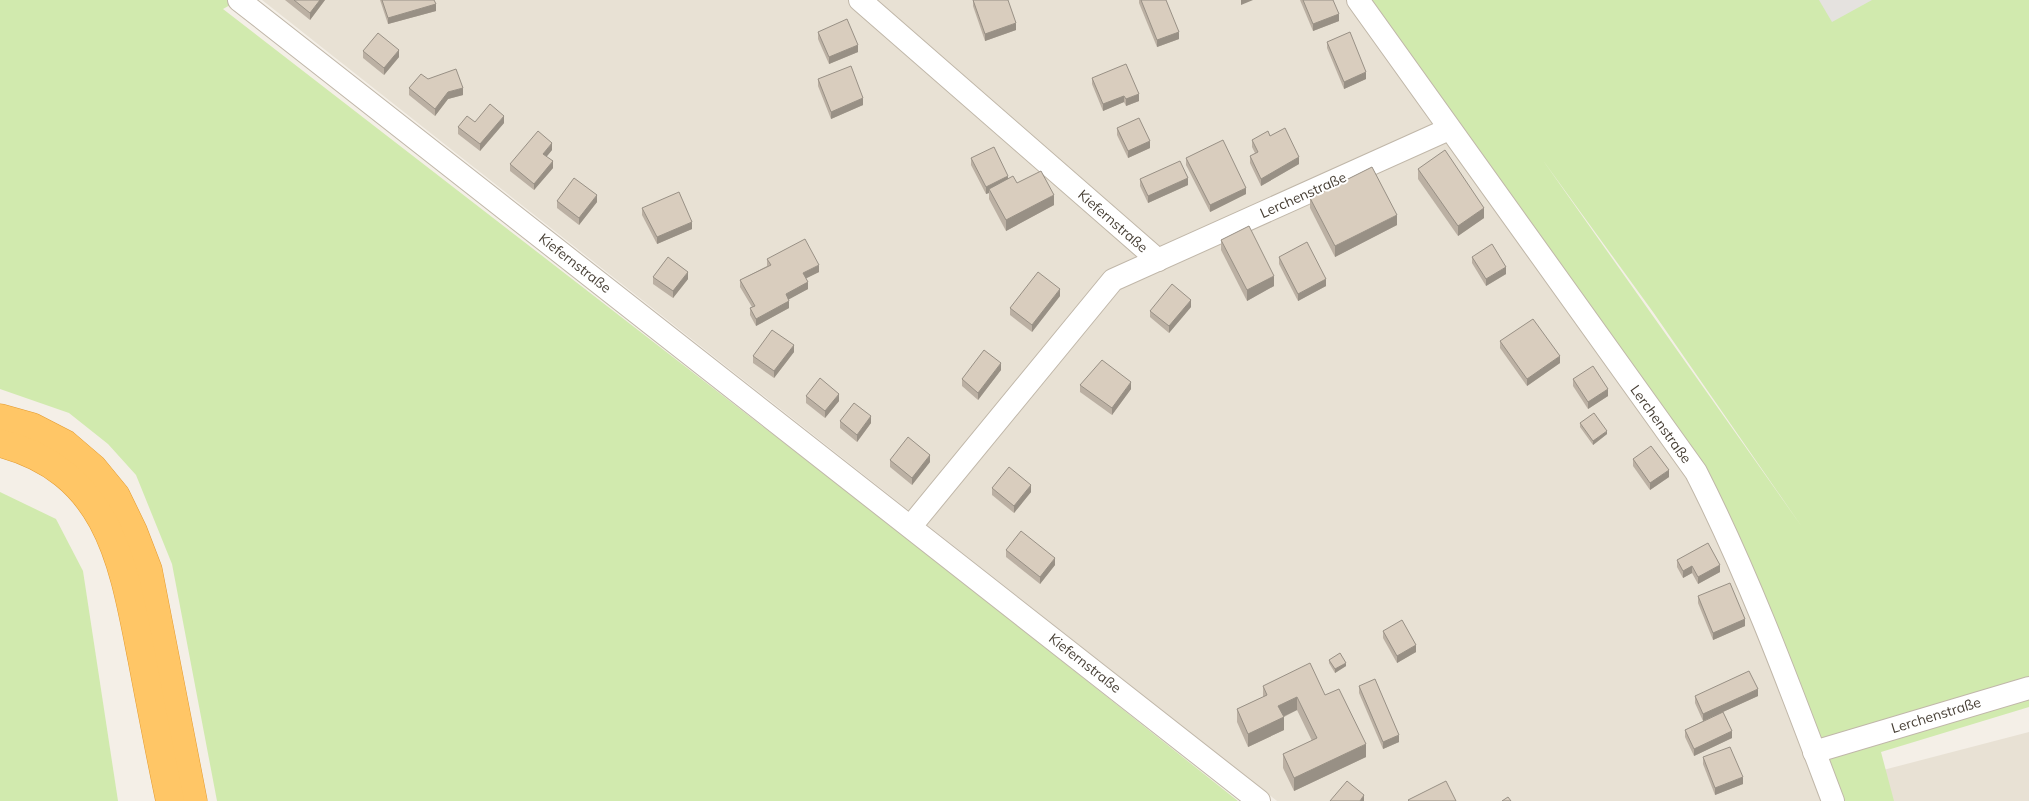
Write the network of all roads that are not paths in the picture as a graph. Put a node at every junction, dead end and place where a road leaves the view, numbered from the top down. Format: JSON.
{"nodes":[{"id":1,"x":239,"y":0,"type":"edge"},
{"id":2,"x":860,"y":0,"type":"edge"},
{"id":3,"x":1358,"y":0,"type":"edge"},
{"id":4,"x":1449,"y":129,"type":"junction"},
{"id":5,"x":1158,"y":260,"type":"junction"},
{"id":6,"x":0,"y":418,"type":"edge"},
{"id":7,"x":0,"y":443,"type":"edge"},
{"id":8,"x":911,"y":526,"type":"junction"},
{"id":9,"x":2029,"y":688,"type":"edge"},
{"id":10,"x":1814,"y":752,"type":"junction"},
{"id":11,"x":170,"y":801,"type":"edge"},
{"id":12,"x":193,"y":801,"type":"edge"},
{"id":13,"x":1259,"y":801,"type":"edge"},
{"id":14,"x":1833,"y":801,"type":"edge"}],
"edges":[{"from":1,"to":8,"type":"street","name":"Kiefernstraße"},
{"from":2,"to":5,"type":"street","name":"Kiefernstraße"},
{"from":3,"to":4,"type":"street","name":"Lerchenstraße"},
{"from":4,"to":5,"type":"street","name":"Lerchenstraße"},
{"from":4,"to":10,"type":"street","name":"Lerchenstraße"},
{"from":5,"to":8,"type":"street","name":"Kiefernstraße"},
{"from":6,"to":12,"type":"highway"},
{"from":7,"to":11,"type":"highway"},
{"from":8,"to":13,"type":"street","name":"Kiefernstraße"},
{"from":9,"to":10,"type":"street","name":"Lerchenstraße"},
{"from":10,"to":14,"type":"street","name":"Lerchenstraße"}]}
